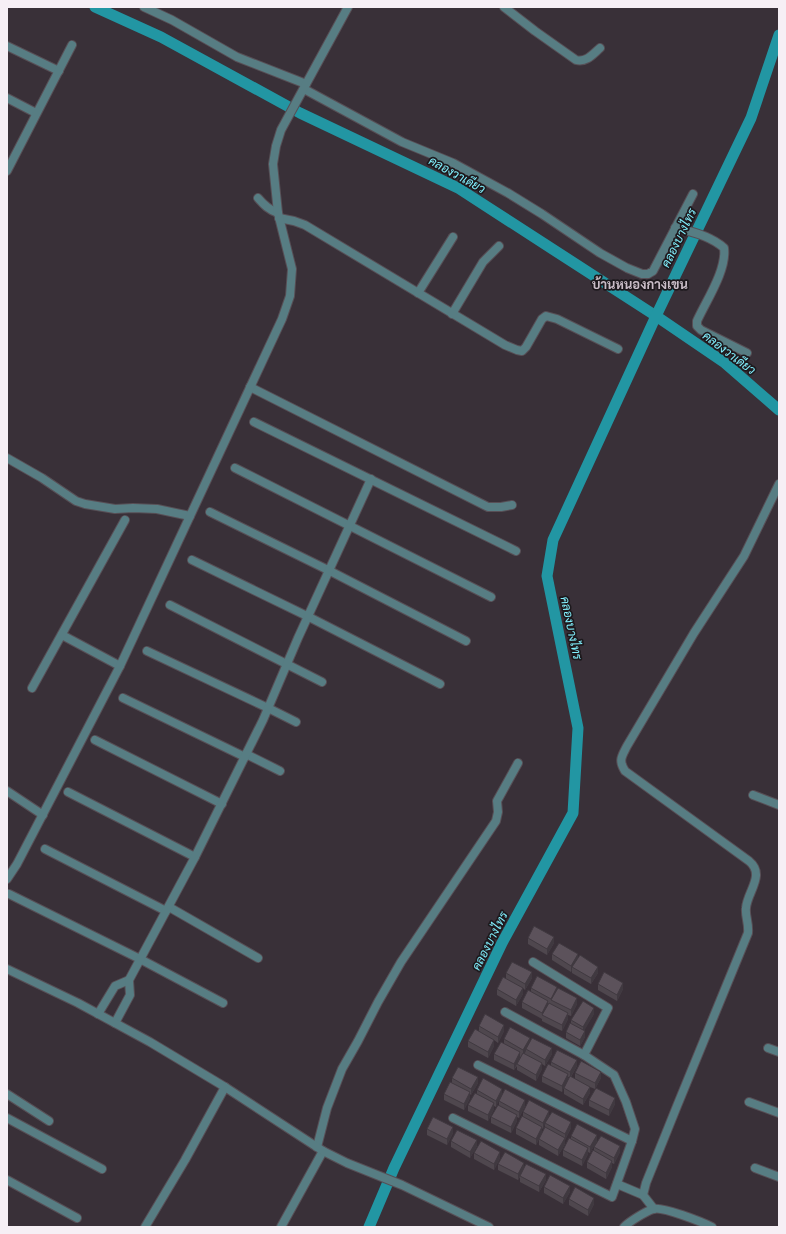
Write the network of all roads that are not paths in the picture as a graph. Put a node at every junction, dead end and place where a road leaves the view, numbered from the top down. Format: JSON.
{"nodes":[{"id":1,"x":144,"y":7,"type":"edge"},
{"id":2,"x":348,"y":7,"type":"edge"},
{"id":3,"x":504,"y":7,"type":"edge"},
{"id":4,"x":72,"y":45,"type":"dead end"},
{"id":5,"x":7,"y":46,"type":"edge"},
{"id":6,"x":600,"y":48,"type":"dead end"},
{"id":7,"x":59,"y":71,"type":"junction"},
{"id":8,"x":305,"y":86,"type":"junction"},
{"id":9,"x":7,"y":98,"type":"edge"},
{"id":10,"x":36,"y":113,"type":"junction"},
{"id":11,"x":7,"y":171,"type":"edge"},
{"id":12,"x":693,"y":194,"type":"dead end"},
{"id":13,"x":258,"y":198,"type":"dead end"},
{"id":14,"x":278,"y":215,"type":"junction"},
{"id":15,"x":675,"y":228,"type":"junction"},
{"id":16,"x":453,"y":237,"type":"dead end"},
{"id":17,"x":500,"y":246,"type":"dead end"},
{"id":18,"x":418,"y":293,"type":"junction"},
{"id":19,"x":452,"y":314,"type":"junction"},
{"id":20,"x":618,"y":349,"type":"dead end"},
{"id":21,"x":747,"y":353,"type":"dead end"},
{"id":22,"x":250,"y":387,"type":"junction"},
{"id":23,"x":254,"y":422,"type":"dead end"},
{"id":24,"x":7,"y":458,"type":"edge"},
{"id":25,"x":235,"y":468,"type":"dead end"},
{"id":26,"x":371,"y":479,"type":"junction"},
{"id":27,"x":779,"y":484,"type":"edge"},
{"id":28,"x":512,"y":505,"type":"dead end"},
{"id":29,"x":210,"y":512,"type":"dead end"},
{"id":30,"x":190,"y":516,"type":"junction"},
{"id":31,"x":125,"y":520,"type":"dead end"},
{"id":32,"x":350,"y":526,"type":"junction"},
{"id":33,"x":516,"y":551,"type":"dead end"},
{"id":34,"x":192,"y":560,"type":"dead end"},
{"id":35,"x":330,"y":571,"type":"junction"},
{"id":36,"x":491,"y":597,"type":"dead end"},
{"id":37,"x":170,"y":605,"type":"dead end"},
{"id":38,"x":309,"y":617,"type":"junction"},
{"id":39,"x":62,"y":635,"type":"junction"},
{"id":40,"x":466,"y":641,"type":"dead end"},
{"id":41,"x":147,"y":651,"type":"dead end"},
{"id":42,"x":288,"y":664,"type":"junction"},
{"id":43,"x":120,"y":666,"type":"junction"},
{"id":44,"x":322,"y":682,"type":"dead end"},
{"id":45,"x":440,"y":684,"type":"dead end"},
{"id":46,"x":32,"y":688,"type":"dead end"},
{"id":47,"x":123,"y":698,"type":"dead end"},
{"id":48,"x":268,"y":708,"type":"junction"},
{"id":49,"x":296,"y":722,"type":"dead end"},
{"id":50,"x":95,"y":740,"type":"dead end"},
{"id":51,"x":245,"y":756,"type":"junction"},
{"id":52,"x":518,"y":763,"type":"dead end"},
{"id":53,"x":280,"y":771,"type":"dead end"},
{"id":54,"x":7,"y":792,"type":"edge"},
{"id":55,"x":68,"y":792,"type":"dead end"},
{"id":56,"x":753,"y":795,"type":"dead end"},
{"id":57,"x":222,"y":804,"type":"junction"},
{"id":58,"x":779,"y":805,"type":"edge"},
{"id":59,"x":43,"y":815,"type":"junction"},
{"id":60,"x":45,"y":849,"type":"dead end"},
{"id":61,"x":195,"y":857,"type":"junction"},
{"id":62,"x":7,"y":879,"type":"edge"},
{"id":63,"x":9,"y":894,"type":"dead end"},
{"id":64,"x":167,"y":909,"type":"junction"},
{"id":65,"x":258,"y":958,"type":"dead end"},
{"id":66,"x":140,"y":959,"type":"junction"},
{"id":67,"x":533,"y":962,"type":"dead end"},
{"id":68,"x":7,"y":969,"type":"edge"},
{"id":69,"x":128,"y":980,"type":"junction"},
{"id":70,"x":222,"y":1003,"type":"dead end"},
{"id":71,"x":504,"y":1012,"type":"dead end"},
{"id":72,"x":98,"y":1014,"type":"junction"},
{"id":73,"x":115,"y":1023,"type":"junction"},
{"id":74,"x":768,"y":1048,"type":"dead end"},
{"id":75,"x":779,"y":1052,"type":"edge"},
{"id":76,"x":584,"y":1055,"type":"junction"},
{"id":77,"x":478,"y":1065,"type":"dead end"},
{"id":78,"x":225,"y":1087,"type":"junction"},
{"id":79,"x":7,"y":1094,"type":"edge"},
{"id":80,"x":749,"y":1102,"type":"dead end"},
{"id":81,"x":779,"y":1113,"type":"edge"},
{"id":82,"x":7,"y":1118,"type":"edge"},
{"id":83,"x":453,"y":1118,"type":"dead end"},
{"id":84,"x":49,"y":1121,"type":"dead end"},
{"id":85,"x":632,"y":1141,"type":"junction"},
{"id":86,"x":320,"y":1149,"type":"junction"},
{"id":87,"x":755,"y":1168,"type":"dead end"},
{"id":88,"x":102,"y":1169,"type":"dead end"},
{"id":89,"x":779,"y":1177,"type":"edge"},
{"id":90,"x":7,"y":1180,"type":"edge"},
{"id":91,"x":617,"y":1184,"type":"junction"},
{"id":92,"x":643,"y":1195,"type":"junction"},
{"id":93,"x":654,"y":1209,"type":"junction"},
{"id":94,"x":77,"y":1218,"type":"dead end"},
{"id":95,"x":146,"y":1227,"type":"edge"},
{"id":96,"x":281,"y":1227,"type":"edge"},
{"id":97,"x":489,"y":1227,"type":"edge"},
{"id":98,"x":624,"y":1227,"type":"edge"},
{"id":99,"x":712,"y":1227,"type":"edge"}],
"edges":[{"from":1,"to":8,"type":"street"},
{"from":2,"to":8,"type":"street"},
{"from":3,"to":6,"type":"street"},
{"from":4,"to":7,"type":"street"},
{"from":5,"to":7,"type":"street"},
{"from":7,"to":10,"type":"street"},
{"from":8,"to":14,"type":"street"},
{"from":8,"to":15,"type":"street"},
{"from":9,"to":10,"type":"street"},
{"from":10,"to":11,"type":"street"},
{"from":12,"to":15,"type":"street"},
{"from":13,"to":14,"type":"street"},
{"from":14,"to":18,"type":"street"},
{"from":14,"to":22,"type":"street"},
{"from":15,"to":21,"type":"street"},
{"from":16,"to":18,"type":"street"},
{"from":17,"to":19,"type":"street"},
{"from":18,"to":19,"type":"street"},
{"from":19,"to":20,"type":"street"},
{"from":22,"to":28,"type":"street"},
{"from":22,"to":30,"type":"street"},
{"from":23,"to":26,"type":"street"},
{"from":24,"to":30,"type":"street"},
{"from":25,"to":32,"type":"street"},
{"from":26,"to":32,"type":"street"},
{"from":26,"to":33,"type":"street"},
{"from":27,"to":92,"type":"street"},
{"from":29,"to":35,"type":"street"},
{"from":30,"to":43,"type":"street"},
{"from":31,"to":39,"type":"street"},
{"from":32,"to":35,"type":"street"},
{"from":32,"to":36,"type":"street"},
{"from":34,"to":38,"type":"street"},
{"from":35,"to":38,"type":"street"},
{"from":35,"to":40,"type":"street"},
{"from":37,"to":42,"type":"street"},
{"from":38,"to":42,"type":"street"},
{"from":38,"to":45,"type":"street"},
{"from":39,"to":43,"type":"street"},
{"from":39,"to":46,"type":"street"},
{"from":41,"to":48,"type":"street"},
{"from":42,"to":44,"type":"street"},
{"from":42,"to":48,"type":"street"},
{"from":43,"to":59,"type":"street"},
{"from":47,"to":51,"type":"street"},
{"from":48,"to":49,"type":"street"},
{"from":48,"to":51,"type":"street"},
{"from":50,"to":57,"type":"street"},
{"from":51,"to":53,"type":"street"},
{"from":51,"to":57,"type":"street"},
{"from":52,"to":86,"type":"street"},
{"from":54,"to":59,"type":"street"},
{"from":55,"to":61,"type":"street"},
{"from":56,"to":58,"type":"street"},
{"from":57,"to":61,"type":"street"},
{"from":59,"to":62,"type":"street"},
{"from":60,"to":64,"type":"street"},
{"from":61,"to":64,"type":"street"},
{"from":63,"to":66,"type":"street"},
{"from":64,"to":65,"type":"street"},
{"from":64,"to":66,"type":"street"},
{"from":66,"to":69,"type":"street"},
{"from":66,"to":70,"type":"street"},
{"from":67,"to":76,"type":"street"},
{"from":68,"to":72,"type":"street"},
{"from":69,"to":72,"type":"street"},
{"from":69,"to":73,"type":"street"},
{"from":71,"to":76,"type":"street"},
{"from":72,"to":73,"type":"street"},
{"from":73,"to":78,"type":"street"},
{"from":74,"to":75,"type":"street"},
{"from":76,"to":85,"type":"street"},
{"from":77,"to":85,"type":"street"},
{"from":78,"to":86,"type":"street"},
{"from":78,"to":95,"type":"street"},
{"from":79,"to":84,"type":"street"},
{"from":80,"to":81,"type":"street"},
{"from":82,"to":88,"type":"street"},
{"from":83,"to":91,"type":"street"},
{"from":85,"to":91,"type":"street"},
{"from":86,"to":96,"type":"street"},
{"from":86,"to":97,"type":"street"},
{"from":87,"to":89,"type":"street"},
{"from":90,"to":94,"type":"street"},
{"from":91,"to":92,"type":"street"},
{"from":92,"to":93,"type":"street"},
{"from":93,"to":98,"type":"street"},
{"from":93,"to":99,"type":"street"}]}
